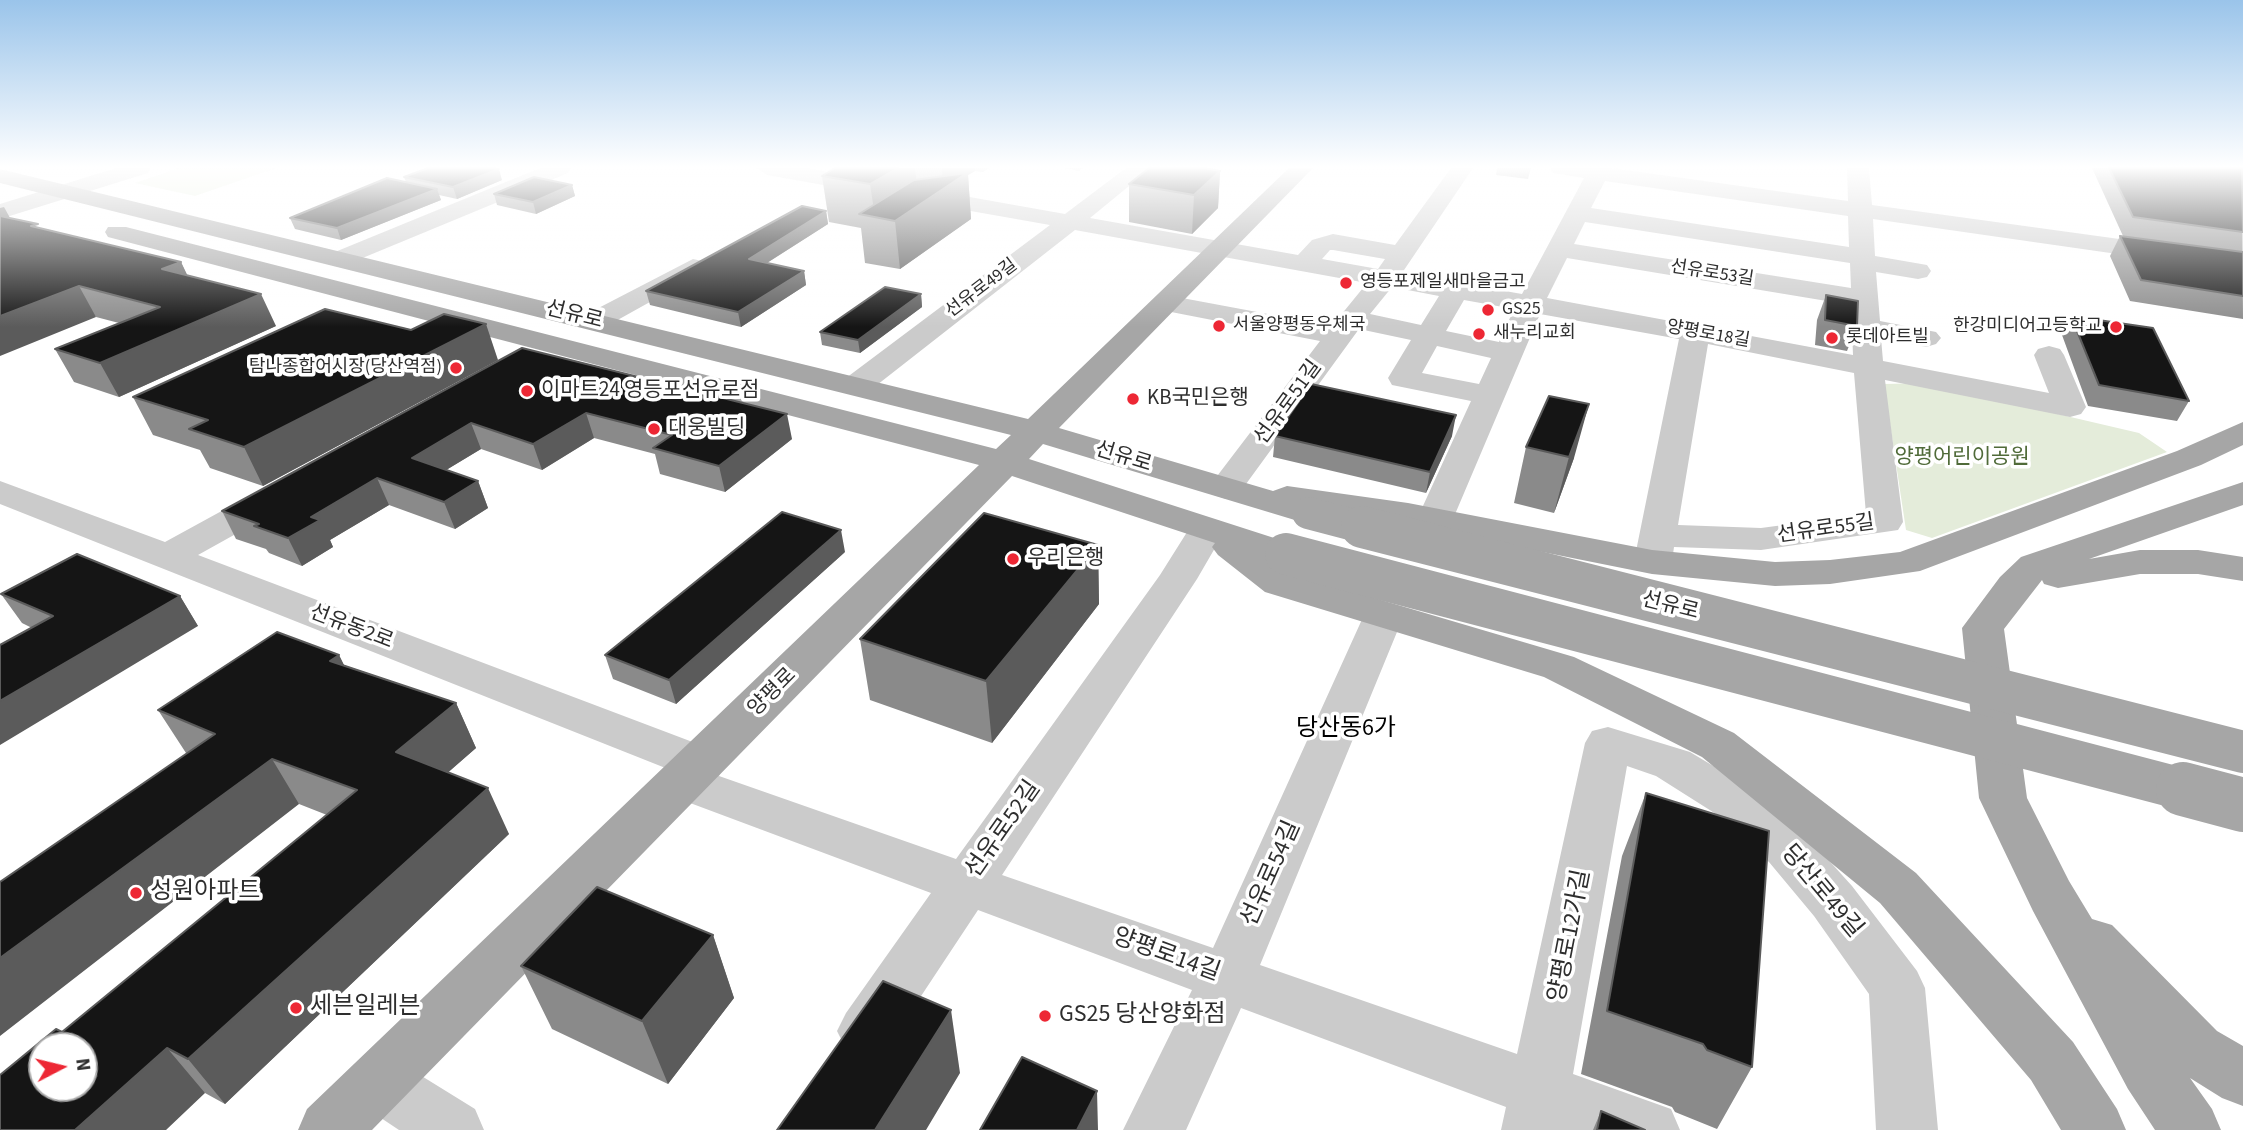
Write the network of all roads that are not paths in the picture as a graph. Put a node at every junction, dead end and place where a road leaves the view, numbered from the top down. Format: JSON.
{"nodes":[{"id":1,"x":61,"y":221,"type":"edge"},
{"id":2,"x":182,"y":221,"type":"edge"},
{"id":3,"x":432,"y":221,"type":"edge"},
{"id":4,"x":1063,"y":221,"type":"edge"},
{"id":5,"x":1249,"y":221,"type":"edge"},
{"id":6,"x":1425,"y":221,"type":"edge"},
{"id":7,"x":1573,"y":221,"type":"edge"},
{"id":8,"x":1618,"y":221,"type":"edge"},
{"id":9,"x":1862,"y":221,"type":"edge"},
{"id":10,"x":1943,"y":221,"type":"edge"},
{"id":11,"x":1070,"y":222,"type":"junction"},
{"id":12,"x":1221,"y":248,"type":"junction"},
{"id":13,"x":1558,"y":250,"type":"junction"},
{"id":14,"x":1402,"y":254,"type":"junction"},
{"id":15,"x":714,"y":256,"type":"edge"},
{"id":16,"x":339,"y":259,"type":"junction"},
{"id":17,"x":1863,"y":260,"type":"junction"},
{"id":18,"x":1303,"y":264,"type":"junction"},
{"id":19,"x":2243,"y":264,"type":"edge"},
{"id":20,"x":1918,"y":271,"type":"dead end"},
{"id":21,"x":1384,"y":279,"type":"junction"},
{"id":22,"x":1455,"y":292,"type":"junction"},
{"id":23,"x":1167,"y":303,"type":"junction"},
{"id":24,"x":1530,"y":304,"type":"junction"},
{"id":25,"x":1866,"y":313,"type":"junction"},
{"id":26,"x":595,"y":321,"type":"junction"},
{"id":27,"x":1346,"y":327,"type":"junction"},
{"id":28,"x":1695,"y":332,"type":"junction"},
{"id":29,"x":1428,"y":336,"type":"junction"},
{"id":30,"x":1926,"y":338,"type":"dead end"},
{"id":31,"x":554,"y":344,"type":"junction"},
{"id":32,"x":1509,"y":353,"type":"junction"},
{"id":33,"x":2049,"y":355,"type":"dead end"},
{"id":34,"x":517,"y":364,"type":"edge"},
{"id":35,"x":1868,"y":365,"type":"junction"},
{"id":36,"x":856,"y":385,"type":"junction"},
{"id":37,"x":1490,"y":396,"type":"junction"},
{"id":38,"x":1037,"y":432,"type":"junction"},
{"id":39,"x":2243,"y":432,"type":"edge"},
{"id":40,"x":1004,"y":464,"type":"junction"},
{"id":41,"x":298,"y":484,"type":"edge"},
{"id":42,"x":0,"y":492,"type":"edge"},
{"id":43,"x":2243,"y":492,"type":"edge"},
{"id":44,"x":1216,"y":509,"type":"junction"},
{"id":45,"x":1435,"y":519,"type":"junction"},
{"id":46,"x":1654,"y":549,"type":"junction"},
{"id":47,"x":166,"y":557,"type":"junction"},
{"id":48,"x":2243,"y":569,"type":"edge"},
{"id":49,"x":2014,"y":586,"type":"junction"},
{"id":50,"x":1384,"y":615,"type":"junction"},
{"id":51,"x":1608,"y":743,"type":"joint"},
{"id":52,"x":2243,"y":752,"type":"edge"},
{"id":53,"x":693,"y":773,"type":"junction"},
{"id":54,"x":2243,"y":805,"type":"edge"},
{"id":55,"x":967,"y":884,"type":"junction"},
{"id":56,"x":2051,"y":896,"type":"junction"},
{"id":57,"x":1227,"y":978,"type":"junction"},
{"id":58,"x":844,"y":1063,"type":"edge"},
{"id":59,"x":2243,"y":1078,"type":"edge"},
{"id":60,"x":378,"y":1082,"type":"junction"},
{"id":61,"x":1537,"y":1111,"type":"edge"},
{"id":62,"x":329,"y":1130,"type":"edge"},
{"id":63,"x":453,"y":1130,"type":"edge"},
{"id":64,"x":1154,"y":1130,"type":"edge"},
{"id":65,"x":1649,"y":1130,"type":"edge"},
{"id":66,"x":1907,"y":1130,"type":"edge"},
{"id":67,"x":2095,"y":1130,"type":"edge"},
{"id":68,"x":2190,"y":1130,"type":"edge"}],
"edges":[{"from":1,"to":31,"type":"main road","name":"선유로"},
{"from":2,"to":16,"type":"main road","name":"선유로"},
{"from":3,"to":16,"type":"street"},
{"from":4,"to":11,"type":"street","name":"양평로18길"},
{"from":5,"to":12,"type":"main road","name":"양평로"},
{"from":6,"to":14,"type":"street","name":"선유로51길"},
{"from":7,"to":13,"type":"street"},
{"from":8,"to":17,"type":"street","name":"선유로53길"},
{"from":9,"to":17,"type":"street","name":"선유로55길"},
{"from":10,"to":19,"type":"street"},
{"from":11,"to":12,"type":"street","name":"양평로18길"},
{"from":11,"to":36,"type":"street","name":"선유로49길"},
{"from":12,"to":18,"type":"street","name":"양평로18길"},
{"from":12,"to":23,"type":"main road","name":"양평로"},
{"from":13,"to":24,"type":"street"},
{"from":13,"to":25,"type":"street","name":"선유로53길"},
{"from":14,"to":18,"type":"street"},
{"from":14,"to":21,"type":"street","name":"선유로51길"},
{"from":15,"to":26,"type":"street"},
{"from":16,"to":26,"type":"main road","name":"선유로"},
{"from":17,"to":20,"type":"street","name":"선유로53길"},
{"from":17,"to":25,"type":"street","name":"선유로55길"},
{"from":18,"to":21,"type":"street","name":"양평로18길"},
{"from":21,"to":22,"type":"street","name":"양평로18길"},
{"from":21,"to":27,"type":"street","name":"선유로51길"},
{"from":22,"to":24,"type":"street","name":"양평로18길"},
{"from":22,"to":29,"type":"street"},
{"from":23,"to":27,"type":"street"},
{"from":23,"to":38,"type":"main road","name":"양평로"},
{"from":24,"to":28,"type":"street","name":"양평로18길"},
{"from":24,"to":32,"type":"street"},
{"from":25,"to":30,"type":"street"},
{"from":25,"to":35,"type":"street","name":"선유로55길"},
{"from":26,"to":36,"type":"main road","name":"선유로"},
{"from":27,"to":29,"type":"street"},
{"from":27,"to":44,"type":"street","name":"선유로51길"},
{"from":28,"to":35,"type":"street","name":"양평로18길"},
{"from":28,"to":46,"type":"street"},
{"from":29,"to":32,"type":"street"},
{"from":29,"to":37,"type":"street"},
{"from":31,"to":34,"type":"street","name":"선유로"},
{"from":31,"to":40,"type":"main road","name":"선유로"},
{"from":32,"to":37,"type":"street"},
{"from":33,"to":35,"type":"street","name":"양평로18길"},
{"from":35,"to":46,"type":"street","name":"선유로55길"},
{"from":36,"to":38,"type":"main road","name":"선유로"},
{"from":37,"to":45,"type":"street"},
{"from":38,"to":40,"type":"main road","name":"양평로"},
{"from":38,"to":44,"type":"main road","name":"선유로"},
{"from":39,"to":46,"type":"main road"},
{"from":40,"to":44,"type":"main road","name":"선유로"},
{"from":40,"to":53,"type":"main road","name":"양평로"},
{"from":41,"to":47,"type":"street"},
{"from":42,"to":47,"type":"street","name":"선유동2로"},
{"from":43,"to":49,"type":"main road"},
{"from":44,"to":45,"type":"main road"},
{"from":44,"to":50,"type":"main road"},
{"from":44,"to":52,"type":"main road","name":"선유로","bridge":true},
{"from":44,"to":54,"type":"main road","name":"선유로","bridge":true},
{"from":44,"to":55,"type":"street","name":"선유로52길"},
{"from":45,"to":46,"type":"main road"},
{"from":47,"to":53,"type":"street","name":"선유동2로"},
{"from":48,"to":49,"type":"main road"},
{"from":49,"to":56,"type":"main road"},
{"from":50,"to":57,"type":"street","name":"선유로54길"},
{"from":50,"to":67,"type":"main road"},
{"from":51,"to":61,"type":"street","name":"양평로12가길"},
{"from":51,"to":66,"type":"street","name":"당산로49길"},
{"from":53,"to":55,"type":"street","name":"양평로14길"},
{"from":53,"to":60,"type":"main road","name":"양평로"},
{"from":55,"to":57,"type":"street","name":"양평로14길"},
{"from":55,"to":58,"type":"street","name":"선유로52길"},
{"from":56,"to":59,"type":"main road"},
{"from":56,"to":68,"type":"main road"},
{"from":57,"to":61,"type":"street","name":"양평로14길"},
{"from":57,"to":64,"type":"street","name":"선유로54길"},
{"from":60,"to":62,"type":"main road","name":"양평로"},
{"from":60,"to":63,"type":"street"},
{"from":61,"to":65,"type":"street","name":"양평로14길"}]}
